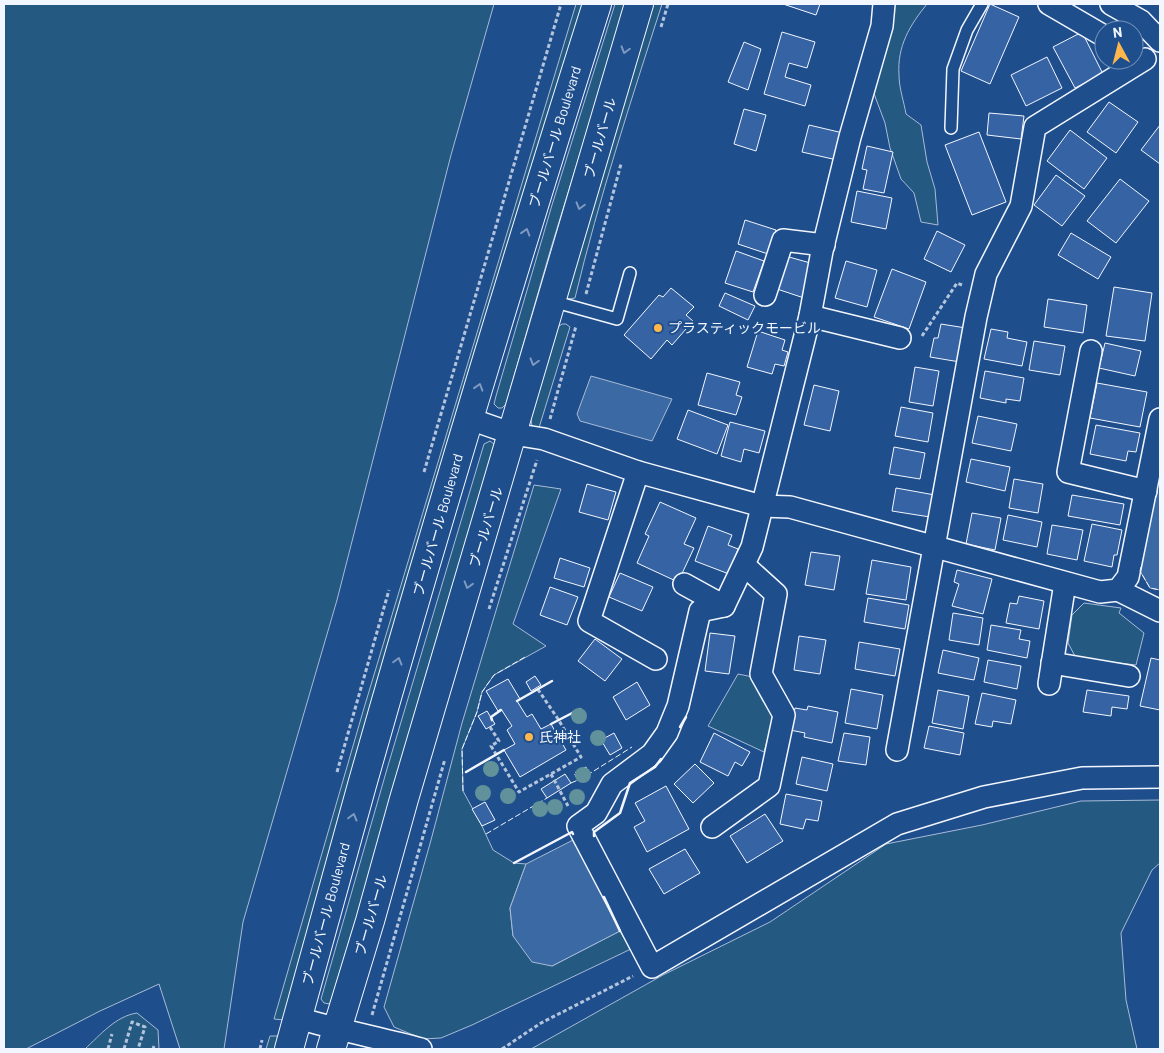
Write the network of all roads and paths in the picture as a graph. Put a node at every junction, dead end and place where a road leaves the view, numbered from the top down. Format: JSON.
{"nodes":[{"id":1,"x":597,"y":4,"type":"edge"},
{"id":2,"x":639,"y":4,"type":"edge"},
{"id":3,"x":668,"y":4,"type":"edge"},
{"id":4,"x":884,"y":4,"type":"edge"},
{"id":5,"x":982,"y":4,"type":"edge"},
{"id":6,"x":1050,"y":4,"type":"edge"},
{"id":7,"x":1111,"y":4,"type":"edge"},
{"id":8,"x":1094,"y":30,"type":"edge"},
{"id":9,"x":659,"y":34,"type":"dead end"},
{"id":10,"x":1160,"y":41,"type":"edge"},
{"id":11,"x":1146,"y":56,"type":"edge"},
{"id":12,"x":951,"y":128,"type":"dead end"},
{"id":13,"x":623,"y":156,"type":"dead end"},
{"id":14,"x":824,"y":245,"type":"junction"},
{"id":15,"x":630,"y":273,"type":"dead end"},
{"id":16,"x":982,"y":292,"type":"junction"},
{"id":17,"x":765,"y":295,"type":"dead end"},
{"id":18,"x":552,"y":301,"type":"junction"},
{"id":19,"x":581,"y":310,"type":"junction"},
{"id":20,"x":810,"y":316,"type":"junction"},
{"id":21,"x":909,"y":340,"type":"joint"},
{"id":22,"x":1091,"y":351,"type":"dead end"},
{"id":23,"x":470,"y":419,"type":"junction"},
{"id":24,"x":1160,"y":419,"type":"edge"},
{"id":25,"x":513,"y":434,"type":"junction"},
{"id":26,"x":544,"y":439,"type":"junction"},
{"id":27,"x":638,"y":472,"type":"junction"},
{"id":28,"x":1146,"y":491,"type":"junction"},
{"id":29,"x":762,"y":506,"type":"junction"},
{"id":30,"x":935,"y":547,"type":"junction"},
{"id":31,"x":744,"y":565,"type":"junction"},
{"id":32,"x":1066,"y":583,"type":"junction"},
{"id":33,"x":684,"y":584,"type":"dead end"},
{"id":34,"x":1118,"y":590,"type":"junction"},
{"id":35,"x":724,"y":606,"type":"junction"},
{"id":36,"x":1160,"y":611,"type":"edge"},
{"id":37,"x":487,"y":616,"type":"dead end"},
{"id":38,"x":656,"y":659,"type":"dead end"},
{"id":39,"x":1052,"y":662,"type":"junction"},
{"id":40,"x":1129,"y":676,"type":"dead end"},
{"id":41,"x":1048,"y":684,"type":"dead end"},
{"id":42,"x":537,"y":688,"type":"dead end"},
{"id":43,"x":490,"y":727,"type":"dead end"},
{"id":44,"x":897,"y":750,"type":"dead end"},
{"id":45,"x":446,"y":754,"type":"dead end"},
{"id":46,"x":551,"y":774,"type":"junction"},
{"id":47,"x":1160,"y":777,"type":"edge"},
{"id":48,"x":578,"y":826,"type":"junction"},
{"id":49,"x":712,"y":826,"type":"dead end"},
{"id":50,"x":652,"y":967,"type":"junction"},
{"id":51,"x":298,"y":1018,"type":"junction"},
{"id":52,"x":112,"y":1034,"type":"dead end"},
{"id":53,"x":366,"y":1035,"type":"junction"},
{"id":54,"x":334,"y":1039,"type":"edge"},
{"id":55,"x":108,"y":1049,"type":"edge"},
{"id":56,"x":124,"y":1049,"type":"edge"},
{"id":57,"x":138,"y":1049,"type":"edge"},
{"id":58,"x":289,"y":1049,"type":"edge"},
{"id":59,"x":421,"y":1049,"type":"edge"},
{"id":60,"x":502,"y":1049,"type":"edge"}],
"edges":[{"from":23,"to":1,"type":"street","name":"ブールバール Boulevard","one_way":true},
{"from":2,"to":18,"type":"street","name":"ブールバール","one_way":true},
{"from":3,"to":9,"type":"path"},
{"from":4,"to":14,"type":"street"},
{"from":5,"to":12,"type":"lane"},
{"from":6,"to":8,"type":"street"},
{"from":7,"to":10,"type":"street"},
{"from":11,"to":16,"type":"street"},
{"from":13,"to":19,"type":"path"},
{"from":14,"to":17,"type":"street"},
{"from":14,"to":20,"type":"street"},
{"from":15,"to":19,"type":"lane"},
{"from":16,"to":21,"type":"path"},
{"from":16,"to":30,"type":"street"},
{"from":18,"to":19,"type":"lane"},
{"from":18,"to":25,"type":"street","name":"ブールバール","one_way":true},
{"from":19,"to":26,"type":"path"},
{"from":20,"to":21,"type":"street"},
{"from":20,"to":29,"type":"street"},
{"from":22,"to":28,"type":"street"},
{"from":23,"to":25,"type":"street"},
{"from":51,"to":23,"type":"street","name":"ブールバール Boulevard","one_way":true},
{"from":24,"to":28,"type":"street"},
{"from":25,"to":26,"type":"street"},
{"from":25,"to":54,"type":"street","name":"ブールバール","one_way":true},
{"from":26,"to":27,"type":"street"},
{"from":26,"to":37,"type":"path"},
{"from":27,"to":29,"type":"street"},
{"from":27,"to":38,"type":"street"},
{"from":28,"to":34,"type":"street"},
{"from":29,"to":30,"type":"street"},
{"from":29,"to":31,"type":"street"},
{"from":30,"to":32,"type":"street"},
{"from":30,"to":44,"type":"street"},
{"from":31,"to":35,"type":"street"},
{"from":31,"to":49,"type":"street"},
{"from":32,"to":34,"type":"street"},
{"from":32,"to":39,"type":"street"},
{"from":33,"to":35,"type":"street"},
{"from":34,"to":36,"type":"street"},
{"from":35,"to":48,"type":"street"},
{"from":39,"to":40,"type":"street"},
{"from":39,"to":41,"type":"street"},
{"from":42,"to":46,"type":"path"},
{"from":43,"to":46,"type":"path"},
{"from":45,"to":53,"type":"path"},
{"from":46,"to":48,"type":"path"},
{"from":47,"to":50,"type":"street"},
{"from":48,"to":50,"type":"street"},
{"from":50,"to":60,"type":"path"},
{"from":51,"to":54,"type":"street"},
{"from":51,"to":58,"type":"street","name":"ブールバール Boulevard"},
{"from":52,"to":55,"type":"path"},
{"from":53,"to":54,"type":"street"},
{"from":53,"to":59,"type":"street"},
{"from":56,"to":57,"type":"path"}]}
